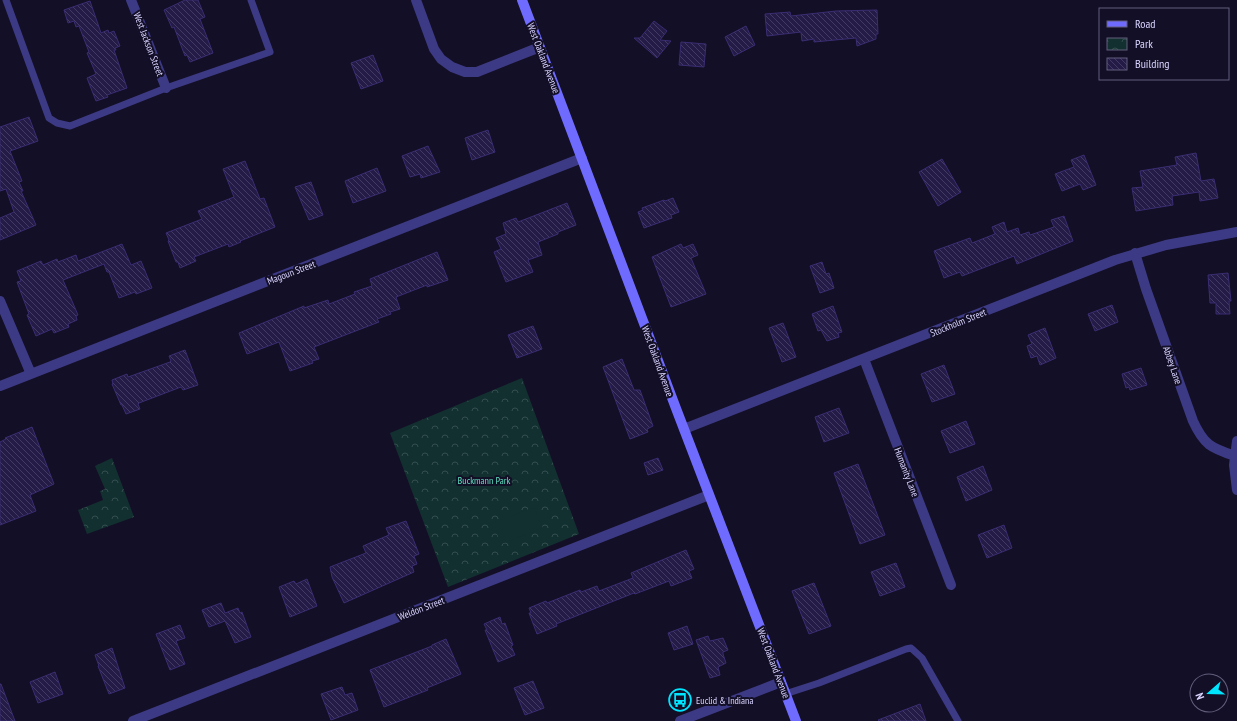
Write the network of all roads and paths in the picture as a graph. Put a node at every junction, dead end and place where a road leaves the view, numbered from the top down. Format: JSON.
{"nodes":[{"id":1,"x":6,"y":0,"type":"edge"},
{"id":2,"x":132,"y":0,"type":"edge"},
{"id":3,"x":251,"y":0,"type":"edge"},
{"id":4,"x":416,"y":0,"type":"edge"},
{"id":5,"x":522,"y":0,"type":"edge"},
{"id":6,"x":540,"y":47,"type":"junction"},
{"id":7,"x":166,"y":88,"type":"junction"},
{"id":8,"x":582,"y":158,"type":"junction"},
{"id":9,"x":1237,"y":232,"type":"edge"},
{"id":10,"x":1135,"y":253,"type":"junction"},
{"id":11,"x":0,"y":301,"type":"edge"},
{"id":12,"x":864,"y":359,"type":"junction"},
{"id":13,"x":30,"y":374,"type":"junction"},
{"id":14,"x":0,"y":386,"type":"edge"},
{"id":15,"x":684,"y":429,"type":"junction"},
{"id":16,"x":1237,"y":442,"type":"edge"},
{"id":17,"x":1235,"y":456,"type":"junction"},
{"id":18,"x":1237,"y":490,"type":"edge"},
{"id":19,"x":709,"y":496,"type":"junction"},
{"id":20,"x":951,"y":585,"type":"dead end"},
{"id":21,"x":781,"y":682,"type":"junction"},
{"id":22,"x":785,"y":694,"type":"junction"},
{"id":23,"x":132,"y":721,"type":"edge"},
{"id":24,"x":680,"y":721,"type":"edge"},
{"id":25,"x":796,"y":721,"type":"edge"},
{"id":26,"x":958,"y":721,"type":"edge"}],
"edges":[{"from":1,"to":7,"type":"lane"},
{"from":2,"to":7,"type":"street","name":"West Jackson Street"},
{"from":3,"to":7,"type":"lane"},
{"from":4,"to":6,"type":"street"},
{"from":5,"to":6,"type":"main road","name":"West Oakland Avenue"},
{"from":6,"to":8,"type":"main road","name":"West Oakland Avenue"},
{"from":8,"to":13,"type":"street","name":"Magoun Street"},
{"from":8,"to":15,"type":"main road","name":"West Oakland Avenue"},
{"from":9,"to":10,"type":"street","name":"Stockholm Street"},
{"from":10,"to":12,"type":"street","name":"Stockholm Street"},
{"from":10,"to":17,"type":"street","name":"Abbey Lane"},
{"from":11,"to":13,"type":"street"},
{"from":12,"to":15,"type":"street","name":"Stockholm Street"},
{"from":12,"to":20,"type":"street","name":"Humanity Lane"},
{"from":13,"to":14,"type":"street","name":"Magoun Street"},
{"from":15,"to":19,"type":"main road","name":"West Oakland Avenue"},
{"from":16,"to":17,"type":"street"},
{"from":17,"to":18,"type":"street"},
{"from":19,"to":21,"type":"main road","name":"West Oakland Avenue"},
{"from":19,"to":23,"type":"street","name":"Weldon Street"},
{"from":21,"to":22,"type":"main road","name":"West Oakland Avenue"},
{"from":21,"to":24,"type":"street"},
{"from":22,"to":25,"type":"main road","name":"West Oakland Avenue"},
{"from":22,"to":26,"type":"lane"}]}
